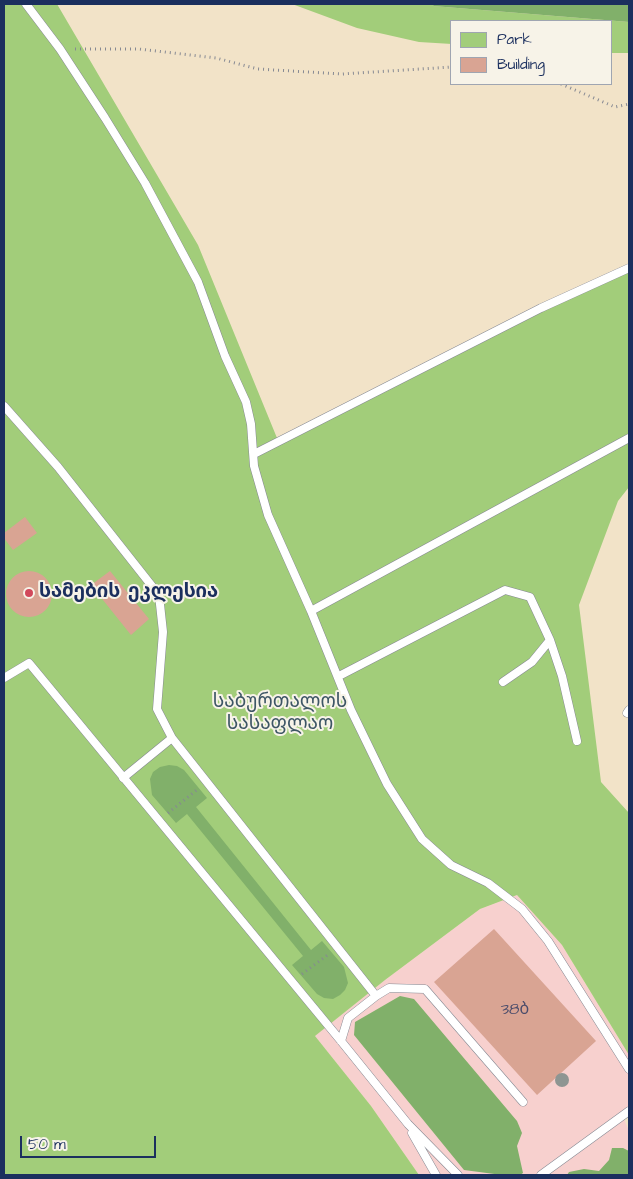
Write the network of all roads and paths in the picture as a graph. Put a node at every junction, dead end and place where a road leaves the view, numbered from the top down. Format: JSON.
{"nodes":[{"id":1,"x":26,"y":4,"type":"edge"},
{"id":2,"x":60,"y":50,"type":"junction"},
{"id":3,"x":450,"y":67,"type":"edge"},
{"id":4,"x":563,"y":85,"type":"edge"},
{"id":5,"x":629,"y":104,"type":"edge"},
{"id":6,"x":629,"y":268,"type":"edge"},
{"id":7,"x":4,"y":406,"type":"edge"},
{"id":8,"x":629,"y":438,"type":"edge"},
{"id":9,"x":254,"y":454,"type":"junction"},
{"id":10,"x":311,"y":611,"type":"junction"},
{"id":11,"x":550,"y":640,"type":"junction"},
{"id":12,"x":338,"y":676,"type":"junction"},
{"id":13,"x":4,"y":678,"type":"edge"},
{"id":14,"x":503,"y":682,"type":"dead end"},
{"id":15,"x":172,"y":738,"type":"junction"},
{"id":16,"x":578,"y":741,"type":"dead end"},
{"id":17,"x":123,"y":778,"type":"junction"},
{"id":18,"x":207,"y":782,"type":"junction"},
{"id":19,"x":159,"y":820,"type":"junction"},
{"id":20,"x":337,"y":947,"type":"junction"},
{"id":21,"x":292,"y":982,"type":"junction"},
{"id":22,"x":376,"y":996,"type":"junction"},
{"id":23,"x":341,"y":1041,"type":"junction"},
{"id":24,"x":629,"y":1069,"type":"edge"},
{"id":25,"x":523,"y":1102,"type":"dead end"},
{"id":26,"x":629,"y":1111,"type":"edge"},
{"id":27,"x":408,"y":1124,"type":"junction"},
{"id":28,"x":451,"y":1168,"type":"junction"},
{"id":29,"x":437,"y":1175,"type":"edge"},
{"id":30,"x":458,"y":1175,"type":"edge"},
{"id":31,"x":541,"y":1175,"type":"edge"}],
"edges":[{"from":1,"to":2,"type":"lane"},
{"from":2,"to":3,"type":"path"},
{"from":2,"to":9,"type":"lane"},
{"from":4,"to":5,"type":"path"},
{"from":6,"to":9,"type":"lane"},
{"from":7,"to":15,"type":"lane"},
{"from":8,"to":10,"type":"lane"},
{"from":9,"to":10,"type":"lane"},
{"from":10,"to":12,"type":"lane"},
{"from":11,"to":12,"type":"lane"},
{"from":11,"to":14,"type":"lane"},
{"from":11,"to":16,"type":"lane"},
{"from":12,"to":24,"type":"lane"},
{"from":13,"to":17,"type":"lane"},
{"from":15,"to":17,"type":"lane"},
{"from":15,"to":18,"type":"lane"},
{"from":17,"to":19,"type":"lane"},
{"from":18,"to":19,"type":"path"},
{"from":18,"to":20,"type":"lane"},
{"from":19,"to":21,"type":"lane"},
{"from":20,"to":21,"type":"path"},
{"from":20,"to":22,"type":"lane"},
{"from":21,"to":23,"type":"lane"},
{"from":22,"to":23,"type":"lane"},
{"from":22,"to":25,"type":"lane"},
{"from":23,"to":27,"type":"lane"},
{"from":26,"to":31,"type":"lane"},
{"from":27,"to":28,"type":"lane"},
{"from":27,"to":29,"type":"lane"},
{"from":28,"to":29,"type":"lane"},
{"from":28,"to":30,"type":"lane"}]}
